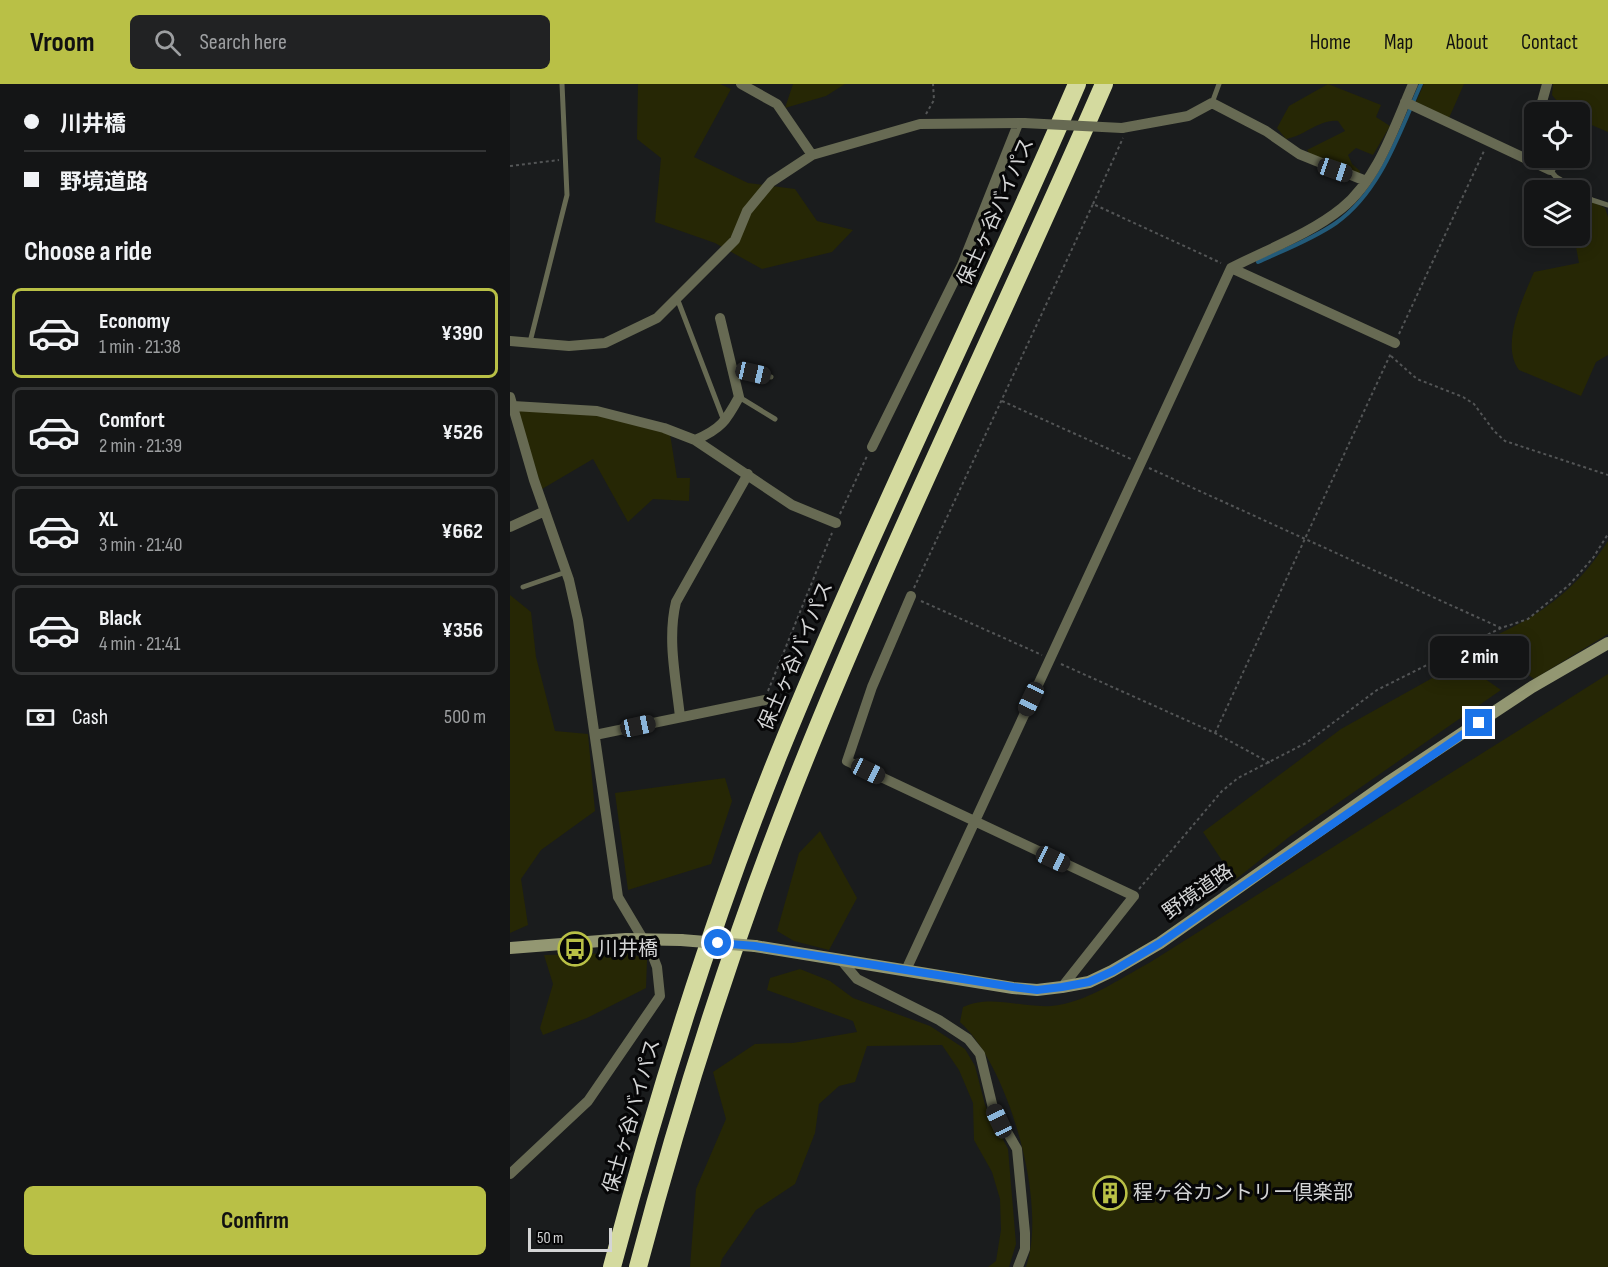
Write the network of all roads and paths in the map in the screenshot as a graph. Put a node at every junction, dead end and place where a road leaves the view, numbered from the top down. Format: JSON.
{"nodes":[{"id":1,"x":562,"y":84,"type":"edge"},
{"id":2,"x":741,"y":84,"type":"edge"},
{"id":3,"x":933,"y":84,"type":"edge"},
{"id":4,"x":1077,"y":84,"type":"edge"},
{"id":5,"x":1104,"y":84,"type":"edge"},
{"id":6,"x":1219,"y":84,"type":"edge"},
{"id":7,"x":1413,"y":84,"type":"edge"},
{"id":8,"x":1547,"y":84,"type":"edge"},
{"id":9,"x":1405,"y":102,"type":"junction"},
{"id":10,"x":1542,"y":102,"type":"edge"},
{"id":11,"x":1212,"y":103,"type":"junction"},
{"id":12,"x":1021,"y":123,"type":"junction"},
{"id":13,"x":920,"y":124,"type":"junction"},
{"id":14,"x":1125,"y":128,"type":"junction"},
{"id":15,"x":1489,"y":140,"type":"junction"},
{"id":16,"x":812,"y":155,"type":"junction"},
{"id":17,"x":565,"y":160,"type":"junction"},
{"id":18,"x":510,"y":166,"type":"edge"},
{"id":19,"x":1550,"y":170,"type":"joint"},
{"id":20,"x":1561,"y":180,"type":"edge"},
{"id":21,"x":1366,"y":181,"type":"junction"},
{"id":22,"x":1590,"y":199,"type":"edge"},
{"id":23,"x":1093,"y":204,"type":"junction"},
{"id":24,"x":1608,"y":205,"type":"edge"},
{"id":25,"x":1232,"y":268,"type":"junction"},
{"id":26,"x":677,"y":298,"type":"junction"},
{"id":27,"x":720,"y":318,"type":"dead end"},
{"id":28,"x":510,"y":341,"type":"edge"},
{"id":29,"x":530,"y":343,"type":"junction"},
{"id":30,"x":1395,"y":343,"type":"junction"},
{"id":31,"x":1390,"y":355,"type":"junction"},
{"id":32,"x":735,"y":369,"type":"junction"},
{"id":33,"x":771,"y":377,"type":"dead end"},
{"id":34,"x":739,"y":397,"type":"junction"},
{"id":35,"x":1002,"y":401,"type":"junction"},
{"id":36,"x":511,"y":402,"type":"edge"},
{"id":37,"x":775,"y":419,"type":"dead end"},
{"id":38,"x":725,"y":423,"type":"junction"},
{"id":39,"x":695,"y":440,"type":"junction"},
{"id":40,"x":872,"y":447,"type":"joint"},
{"id":41,"x":1140,"y":463,"type":"junction"},
{"id":42,"x":748,"y":474,"type":"junction"},
{"id":43,"x":1608,"y":475,"type":"edge"},
{"id":44,"x":545,"y":511,"type":"junction"},
{"id":45,"x":836,"y":523,"type":"junction"},
{"id":46,"x":510,"y":527,"type":"edge"},
{"id":47,"x":1608,"y":534,"type":"edge"},
{"id":48,"x":1306,"y":539,"type":"junction"},
{"id":49,"x":566,"y":572,"type":"junction"},
{"id":50,"x":523,"y":587,"type":"dead end"},
{"id":51,"x":910,"y":596,"type":"junction"},
{"id":52,"x":1501,"y":628,"type":"junction"},
{"id":53,"x":1608,"y":643,"type":"edge"},
{"id":54,"x":1050,"y":659,"type":"junction"},
{"id":55,"x":765,"y":700,"type":"joint"},
{"id":56,"x":680,"y":717,"type":"junction"},
{"id":57,"x":1215,"y":733,"type":"junction"},
{"id":58,"x":595,"y":735,"type":"junction"},
{"id":59,"x":1270,"y":764,"type":"junction"},
{"id":60,"x":973,"y":822,"type":"junction"},
{"id":61,"x":1134,"y":896,"type":"junction"},
{"id":62,"x":644,"y":940,"type":"junction"},
{"id":63,"x":510,"y":948,"type":"edge"},
{"id":64,"x":841,"y":960,"type":"junction"},
{"id":65,"x":906,"y":970,"type":"junction"},
{"id":66,"x":1062,"y":987,"type":"junction"},
{"id":67,"x":510,"y":1174,"type":"edge"},
{"id":68,"x":612,"y":1267,"type":"edge"},
{"id":69,"x":638,"y":1267,"type":"edge"},
{"id":70,"x":1018,"y":1267,"type":"edge"}],
"edges":[{"from":1,"to":17,"type":"lane"},
{"from":2,"to":16,"type":"street"},
{"from":3,"to":13,"type":"path"},
{"from":4,"to":68,"type":"highway","name":"保土ヶ谷バイパス"},
{"from":5,"to":69,"type":"highway"},
{"from":6,"to":11,"type":"lane"},
{"from":7,"to":9,"type":"street"},
{"from":8,"to":10,"type":"street"},
{"from":9,"to":15,"type":"street"},
{"from":9,"to":21,"type":"street"},
{"from":11,"to":14,"type":"street"},
{"from":11,"to":21,"type":"street"},
{"from":12,"to":13,"type":"street"},
{"from":12,"to":14,"type":"street","bridge":true},
{"from":12,"to":40,"type":"street"},
{"from":13,"to":16,"type":"street"},
{"from":14,"to":23,"type":"path"},
{"from":15,"to":19,"type":"street"},
{"from":15,"to":30,"type":"path"},
{"from":16,"to":26,"type":"street"},
{"from":17,"to":18,"type":"path"},
{"from":17,"to":29,"type":"lane"},
{"from":19,"to":20,"type":"lane"},
{"from":21,"to":25,"type":"street"},
{"from":22,"to":24,"type":"lane"},
{"from":23,"to":25,"type":"path"},
{"from":23,"to":35,"type":"path"},
{"from":25,"to":30,"type":"street"},
{"from":25,"to":41,"type":"street"},
{"from":26,"to":29,"type":"street"},
{"from":26,"to":38,"type":"lane"},
{"from":27,"to":32,"type":"street"},
{"from":28,"to":29,"type":"street"},
{"from":30,"to":31,"type":"path"},
{"from":31,"to":43,"type":"path"},
{"from":31,"to":48,"type":"path"},
{"from":32,"to":33,"type":"lane"},
{"from":32,"to":34,"type":"street"},
{"from":34,"to":37,"type":"lane"},
{"from":34,"to":38,"type":"street"},
{"from":35,"to":41,"type":"path"},
{"from":35,"to":51,"type":"path"},
{"from":36,"to":39,"type":"street"},
{"from":36,"to":44,"type":"street"},
{"from":38,"to":39,"type":"street"},
{"from":39,"to":42,"type":"street"},
{"from":40,"to":45,"type":"path"},
{"from":41,"to":48,"type":"path"},
{"from":41,"to":54,"type":"street"},
{"from":42,"to":45,"type":"street"},
{"from":42,"to":56,"type":"street"},
{"from":44,"to":46,"type":"street"},
{"from":44,"to":49,"type":"street"},
{"from":45,"to":55,"type":"path"},
{"from":47,"to":52,"type":"path"},
{"from":48,"to":52,"type":"path"},
{"from":48,"to":57,"type":"path"},
{"from":49,"to":50,"type":"lane"},
{"from":49,"to":58,"type":"street"},
{"from":51,"to":54,"type":"path"},
{"from":51,"to":60,"type":"street"},
{"from":52,"to":59,"type":"path"},
{"from":53,"to":66,"type":"street","name":"野境道路"},
{"from":54,"to":57,"type":"path"},
{"from":54,"to":60,"type":"street"},
{"from":55,"to":56,"type":"street"},
{"from":56,"to":58,"type":"street"},
{"from":57,"to":59,"type":"path"},
{"from":58,"to":62,"type":"street"},
{"from":59,"to":61,"type":"path"},
{"from":60,"to":61,"type":"street"},
{"from":60,"to":65,"type":"street"},
{"from":61,"to":66,"type":"street"},
{"from":62,"to":63,"type":"street"},
{"from":62,"to":64,"type":"street","name":"野境道路","bridge":true},
{"from":62,"to":67,"type":"street"},
{"from":64,"to":65,"type":"street","name":"野境道路"},
{"from":64,"to":70,"type":"street"},
{"from":65,"to":66,"type":"street","name":"野境道路"}]}
